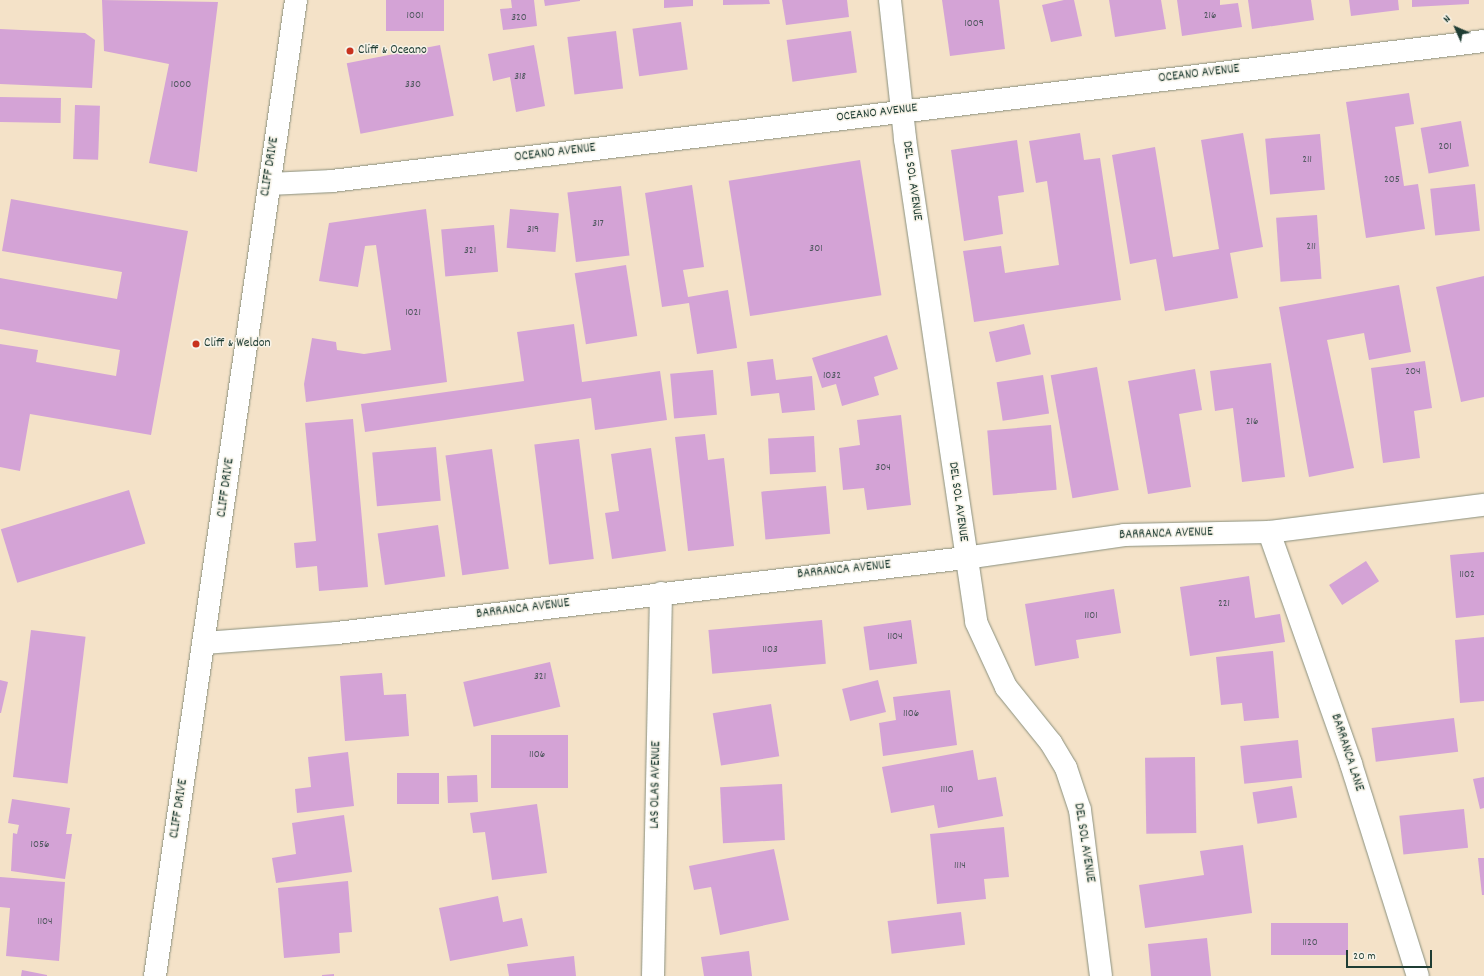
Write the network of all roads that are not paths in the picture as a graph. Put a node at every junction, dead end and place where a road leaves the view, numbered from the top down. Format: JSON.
{"nodes":[{"id":1,"x":296,"y":0,"type":"edge"},
{"id":2,"x":890,"y":0,"type":"edge"},
{"id":3,"x":1484,"y":41,"type":"edge"},
{"id":4,"x":902,"y":111,"type":"junction"},
{"id":5,"x":270,"y":184,"type":"junction"},
{"id":6,"x":1484,"y":505,"type":"edge"},
{"id":7,"x":1268,"y":532,"type":"junction"},
{"id":8,"x":965,"y":558,"type":"junction"},
{"id":9,"x":661,"y":593,"type":"junction"},
{"id":10,"x":205,"y":643,"type":"junction"},
{"id":11,"x":155,"y":976,"type":"edge"},
{"id":12,"x":653,"y":976,"type":"edge"},
{"id":13,"x":1101,"y":976,"type":"edge"},
{"id":14,"x":1418,"y":976,"type":"edge"}],
"edges":[{"from":1,"to":5,"type":"street","name":"CLIFF DRIVE"},
{"from":2,"to":4,"type":"street","name":"DEL SOL AVENUE"},
{"from":3,"to":4,"type":"street","name":"OCEANO AVENUE"},
{"from":4,"to":5,"type":"street","name":"OCEANO AVENUE"},
{"from":4,"to":8,"type":"street","name":"DEL SOL AVENUE"},
{"from":5,"to":10,"type":"street","name":"CLIFF DRIVE"},
{"from":6,"to":7,"type":"street","name":"BARRANCA AVENUE"},
{"from":7,"to":8,"type":"street","name":"BARRANCA AVENUE"},
{"from":7,"to":14,"type":"street","name":"BARRANCA LANE"},
{"from":8,"to":9,"type":"street","name":"BARRANCA AVENUE"},
{"from":8,"to":13,"type":"street","name":"DEL SOL AVENUE"},
{"from":9,"to":10,"type":"street","name":"BARRANCA AVENUE"},
{"from":9,"to":12,"type":"street","name":"LAS OLAS AVENUE"},
{"from":10,"to":11,"type":"street","name":"CLIFF DRIVE"}]}
